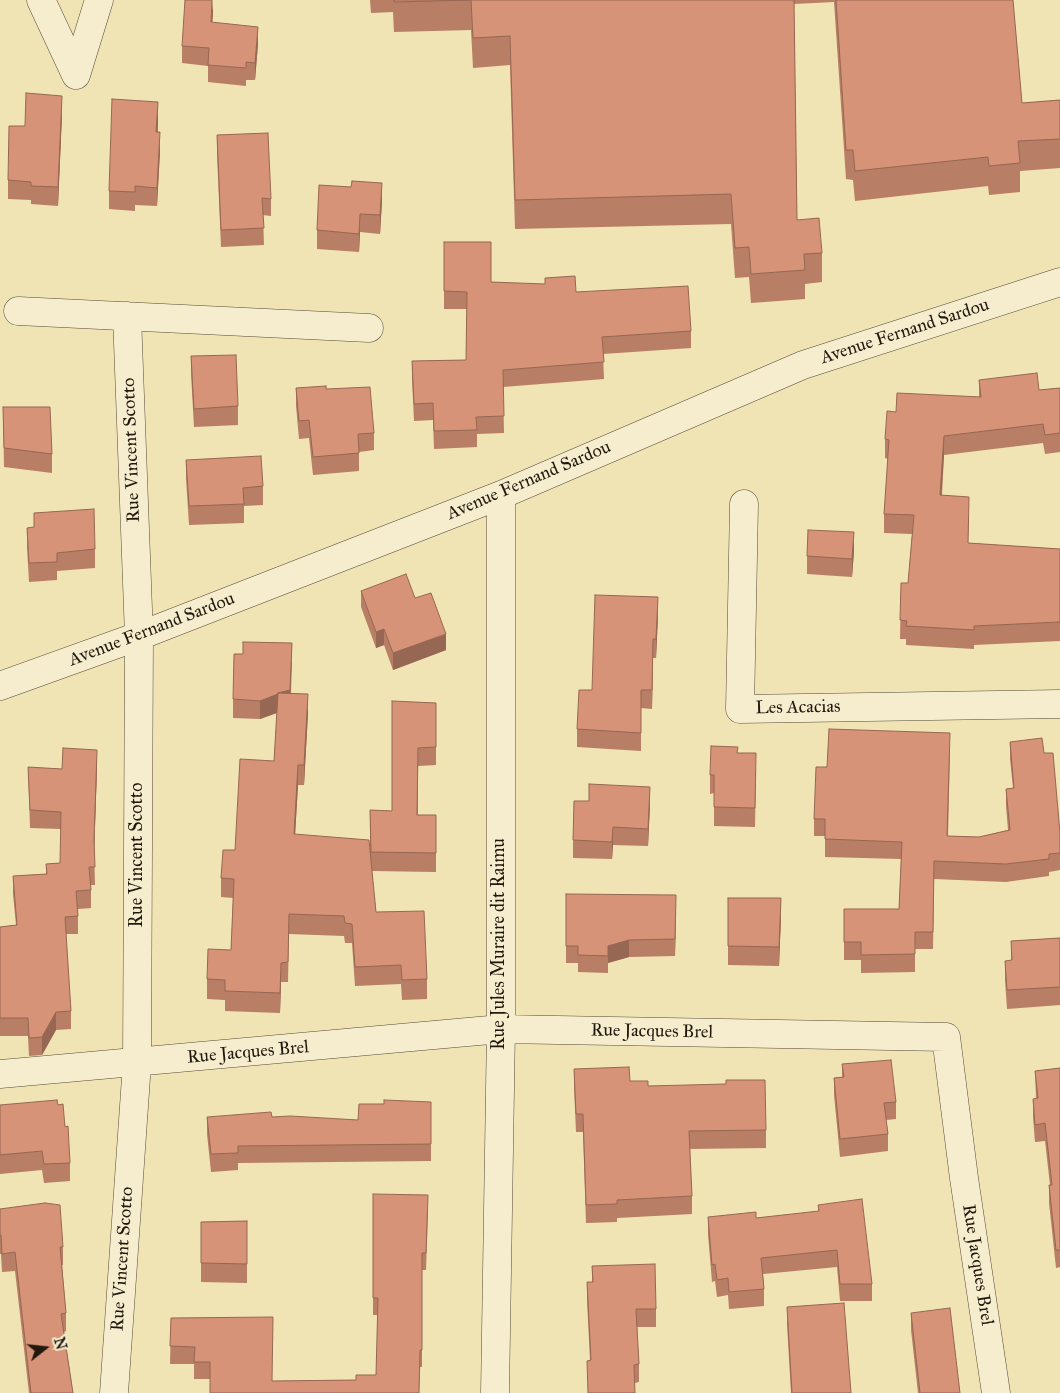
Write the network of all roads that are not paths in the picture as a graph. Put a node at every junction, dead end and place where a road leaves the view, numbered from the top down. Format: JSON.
{"nodes":[{"id":1,"x":41,"y":0,"type":"edge"},
{"id":2,"x":99,"y":0,"type":"edge"},
{"id":3,"x":1060,"y":282,"type":"edge"},
{"id":4,"x":18,"y":311,"type":"dead end"},
{"id":5,"x":127,"y":316,"type":"junction"},
{"id":6,"x":369,"y":328,"type":"dead end"},
{"id":7,"x":502,"y":495,"type":"junction"},
{"id":8,"x":744,"y":504,"type":"dead end"},
{"id":9,"x":139,"y":636,"type":"junction"},
{"id":10,"x":0,"y":686,"type":"edge"},
{"id":11,"x":1060,"y":704,"type":"edge"},
{"id":12,"x":500,"y":1029,"type":"junction"},
{"id":13,"x":137,"y":1063,"type":"junction"},
{"id":14,"x":0,"y":1074,"type":"edge"},
{"id":15,"x":114,"y":1393,"type":"edge"},
{"id":16,"x":495,"y":1393,"type":"edge"},
{"id":17,"x":996,"y":1393,"type":"edge"}],
"edges":[{"from":1,"to":2,"type":"street"},
{"from":3,"to":7,"type":"street","name":"Avenue Fernand Sardou"},
{"from":4,"to":5,"type":"street"},
{"from":5,"to":6,"type":"street"},
{"from":5,"to":9,"type":"street","name":"Rue Vincent Scotto"},
{"from":7,"to":9,"type":"street","name":"Avenue Fernand Sardou"},
{"from":7,"to":12,"type":"street","name":"Rue Jules Muraire dit Raimu"},
{"from":8,"to":11,"type":"street","name":"Les Acacias"},
{"from":9,"to":10,"type":"street","name":"Avenue Fernand Sardou"},
{"from":9,"to":13,"type":"street","name":"Rue Vincent Scotto"},
{"from":12,"to":13,"type":"street","name":"Rue Jacques Brel"},
{"from":12,"to":16,"type":"street","name":"Rue Jules Muraire dit Raimu"},
{"from":12,"to":17,"type":"street","name":"Rue Jacques Brel"},
{"from":13,"to":14,"type":"street","name":"Rue Jacques Brel"},
{"from":13,"to":15,"type":"street","name":"Rue Vincent Scotto"}]}
